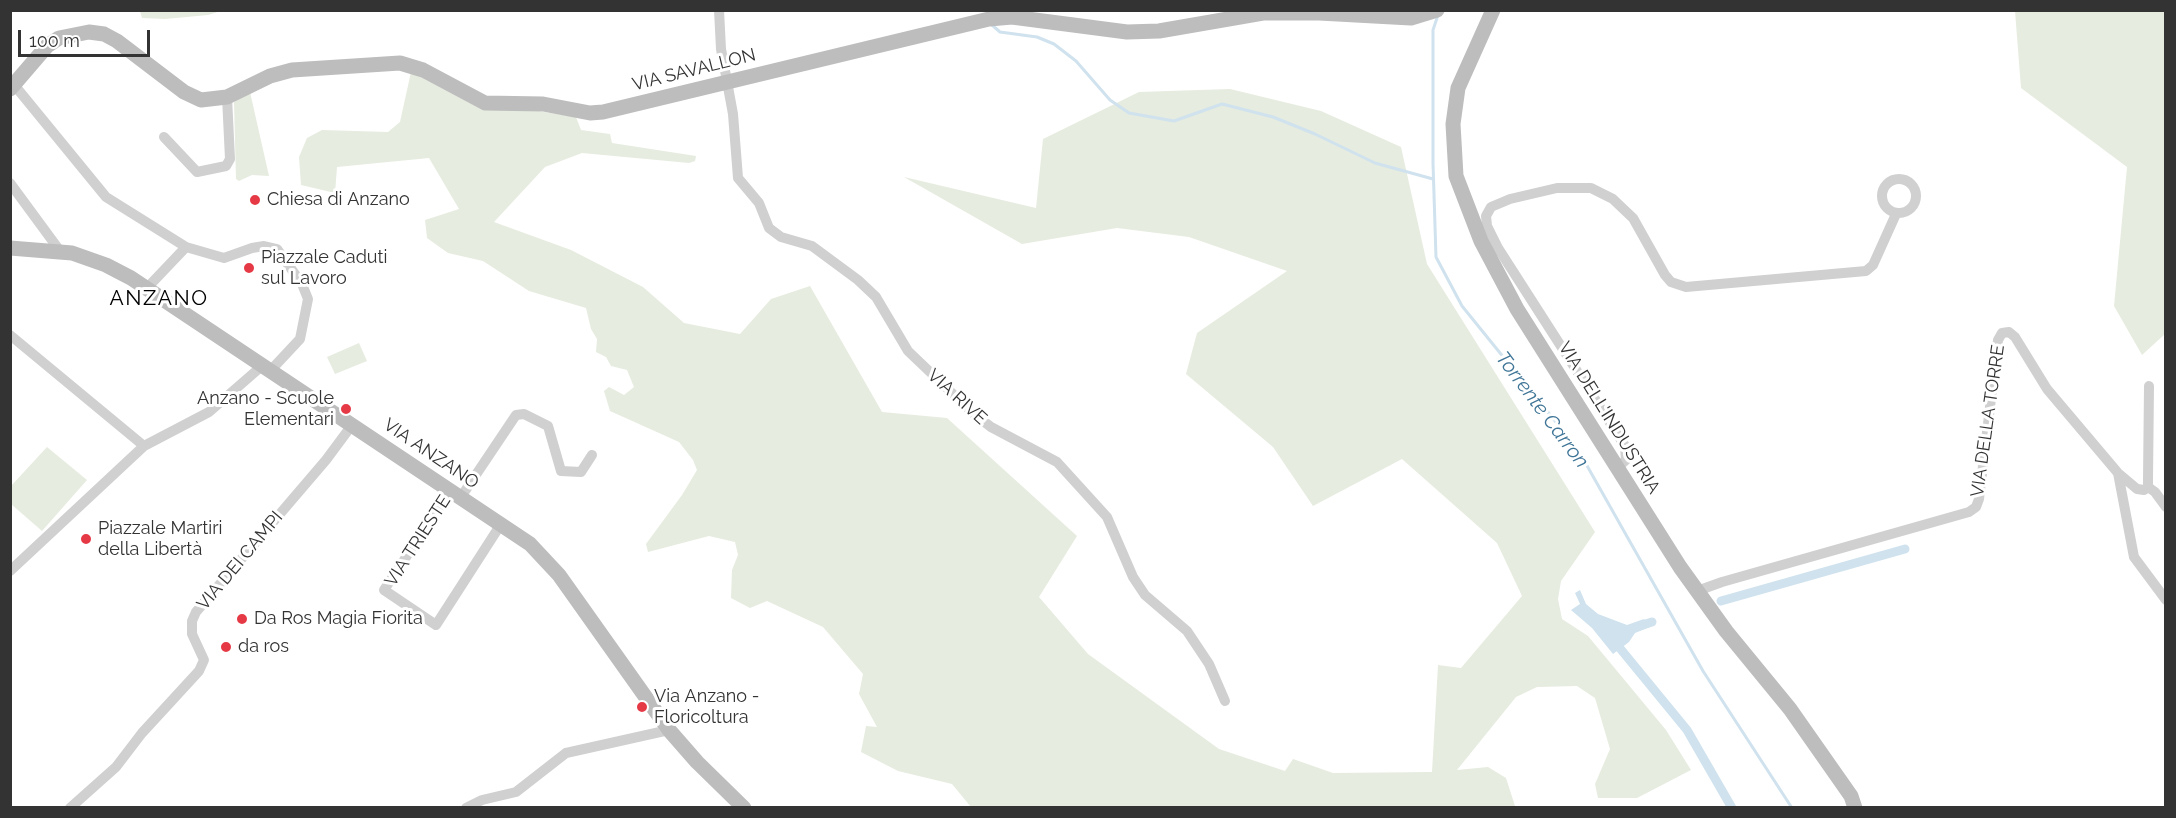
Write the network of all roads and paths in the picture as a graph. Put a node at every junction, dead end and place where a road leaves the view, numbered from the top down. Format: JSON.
{"nodes":[{"id":1,"x":719,"y":10,"type":"edge"},
{"id":2,"x":1437,"y":10,"type":"edge"},
{"id":3,"x":1493,"y":10,"type":"edge"},
{"id":4,"x":726,"y":82,"type":"junction"},
{"id":5,"x":12,"y":85,"type":"edge"},
{"id":6,"x":227,"y":97,"type":"junction"},
{"id":7,"x":164,"y":137,"type":"dead end"},
{"id":8,"x":10,"y":183,"type":"edge"},
{"id":9,"x":1896,"y":214,"type":"dead end"},
{"id":10,"x":186,"y":247,"type":"junction"},
{"id":11,"x":10,"y":248,"type":"edge"},
{"id":12,"x":60,"y":251,"type":"junction"},
{"id":13,"x":1493,"y":251,"type":"junction"},
{"id":14,"x":147,"y":288,"type":"junction"},
{"id":15,"x":10,"y":336,"type":"edge"},
{"id":16,"x":267,"y":368,"type":"junction"},
{"id":17,"x":2149,"y":386,"type":"dead end"},
{"id":18,"x":352,"y":425,"type":"junction"},
{"id":19,"x":144,"y":446,"type":"junction"},
{"id":20,"x":592,"y":455,"type":"dead end"},
{"id":21,"x":2118,"y":473,"type":"junction"},
{"id":22,"x":2148,"y":487,"type":"junction"},
{"id":23,"x":456,"y":494,"type":"junction"},
{"id":24,"x":2166,"y":507,"type":"edge"},
{"id":25,"x":501,"y":524,"type":"junction"},
{"id":26,"x":10,"y":571,"type":"edge"},
{"id":27,"x":1697,"y":591,"type":"junction"},
{"id":28,"x":2166,"y":600,"type":"edge"},
{"id":29,"x":1225,"y":701,"type":"dead end"},
{"id":30,"x":669,"y":730,"type":"junction"},
{"id":31,"x":70,"y":807,"type":"edge"},
{"id":32,"x":466,"y":807,"type":"edge"},
{"id":33,"x":744,"y":807,"type":"edge"},
{"id":34,"x":1856,"y":807,"type":"edge"}],
"edges":[{"from":1,"to":4,"type":"street","name":"VIA RIVE"},
{"from":2,"to":4,"type":"main road","name":"VIA SAVALLON"},
{"from":3,"to":13,"type":"main road","name":"VIA DELL'INDUSTRIA"},
{"from":4,"to":6,"type":"main road","name":"VIA SAVALLON"},
{"from":4,"to":29,"type":"street","name":"VIA RIVE"},
{"from":5,"to":6,"type":"main road","name":"VIA SAVALLON"},
{"from":5,"to":10,"type":"street"},
{"from":6,"to":7,"type":"street"},
{"from":8,"to":12,"type":"street"},
{"from":9,"to":13,"type":"street"},
{"from":10,"to":14,"type":"street"},
{"from":10,"to":16,"type":"street"},
{"from":11,"to":12,"type":"main road","name":"VIA ANZANO"},
{"from":12,"to":14,"type":"main road","name":"VIA ANZANO"},
{"from":13,"to":27,"type":"main road","name":"VIA DELL'INDUSTRIA"},
{"from":14,"to":16,"type":"main road","name":"VIA ANZANO"},
{"from":15,"to":19,"type":"street"},
{"from":16,"to":18,"type":"main road","name":"VIA ANZANO"},
{"from":16,"to":19,"type":"street"},
{"from":17,"to":22,"type":"street"},
{"from":18,"to":23,"type":"main road","name":"VIA ANZANO"},
{"from":18,"to":31,"type":"street","name":"VIA DEI CAMPI"},
{"from":19,"to":26,"type":"street"},
{"from":20,"to":23,"type":"street"},
{"from":21,"to":22,"type":"street","name":"VIA DELLA TORRE"},
{"from":21,"to":27,"type":"street","name":"VIA DELLA TORRE"},
{"from":21,"to":28,"type":"street"},
{"from":22,"to":24,"type":"street"},
{"from":23,"to":25,"type":"main road","name":"VIA ANZANO"},
{"from":23,"to":25,"type":"street","name":"VIA TRIESTE"},
{"from":25,"to":30,"type":"main road","name":"VIA ANZANO"},
{"from":27,"to":34,"type":"main road","name":"VIA DELL'INDUSTRIA"},
{"from":30,"to":32,"type":"street"},
{"from":30,"to":33,"type":"main road","name":"VIA ANZANO"}]}
